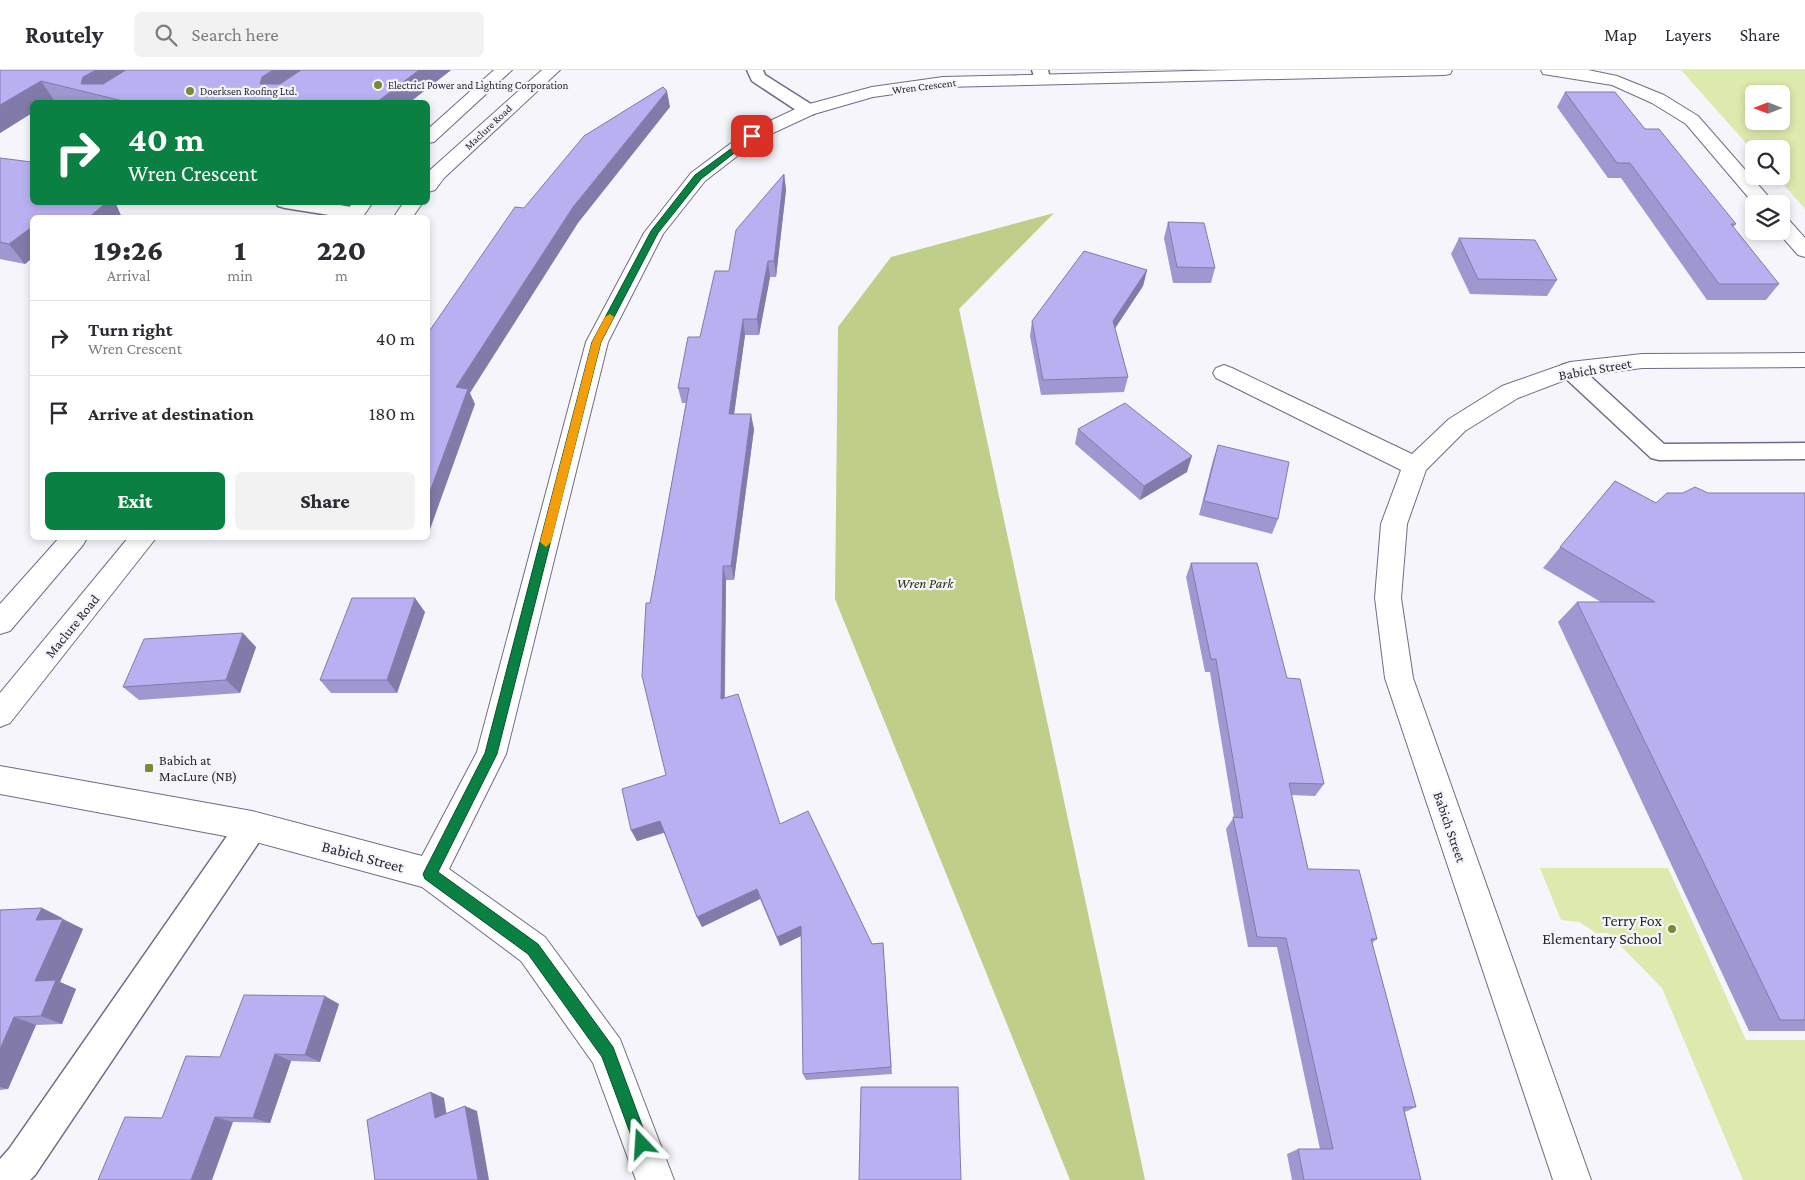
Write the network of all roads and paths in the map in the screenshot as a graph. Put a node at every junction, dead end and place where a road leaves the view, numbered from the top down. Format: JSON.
{"nodes":[{"id":1,"x":504,"y":70,"type":"edge"},
{"id":2,"x":552,"y":70,"type":"edge"},
{"id":3,"x":755,"y":70,"type":"edge"},
{"id":4,"x":1444,"y":70,"type":"edge"},
{"id":5,"x":1549,"y":70,"type":"edge"},
{"id":6,"x":1041,"y":75,"type":"edge"},
{"id":7,"x":808,"y":110,"type":"junction"},
{"id":8,"x":430,"y":136,"type":"edge"},
{"id":9,"x":431,"y":178,"type":"edge"},
{"id":10,"x":1757,"y":195,"type":"edge"},
{"id":11,"x":309,"y":205,"type":"edge"},
{"id":12,"x":357,"y":211,"type":"edge"},
{"id":13,"x":1790,"y":233,"type":"edge"},
{"id":14,"x":1805,"y":250,"type":"edge"},
{"id":15,"x":1805,"y":360,"type":"edge"},
{"id":16,"x":1570,"y":370,"type":"junction"},
{"id":17,"x":1224,"y":373,"type":"dead end"},
{"id":18,"x":1805,"y":451,"type":"edge"},
{"id":19,"x":1415,"y":466,"type":"junction"},
{"id":20,"x":72,"y":540,"type":"edge"},
{"id":21,"x":141,"y":540,"type":"edge"},
{"id":22,"x":0,"y":623,"type":"edge"},
{"id":23,"x":0,"y":714,"type":"edge"},
{"id":24,"x":0,"y":780,"type":"edge"},
{"id":25,"x":252,"y":826,"type":"junction"},
{"id":26,"x":430,"y":874,"type":"junction"},
{"id":27,"x":6,"y":1180,"type":"edge"},
{"id":28,"x":655,"y":1180,"type":"edge"},
{"id":29,"x":1572,"y":1180,"type":"edge"}],
"edges":[{"from":1,"to":8,"type":"street"},
{"from":2,"to":9,"type":"street","name":"Maclure Road"},
{"from":3,"to":7,"type":"lane"},
{"from":4,"to":6,"type":"street","name":"Wren Crescent"},
{"from":5,"to":10,"type":"street"},
{"from":6,"to":7,"type":"street","name":"Wren Crescent"},
{"from":7,"to":26,"type":"street","name":"Wren Crescent"},
{"from":11,"to":12,"type":"lane"},
{"from":13,"to":14,"type":"street"},
{"from":15,"to":16,"type":"street","name":"Babich Street"},
{"from":16,"to":18,"type":"lane"},
{"from":16,"to":19,"type":"street","name":"Babich Street"},
{"from":17,"to":19,"type":"street"},
{"from":19,"to":29,"type":"street","name":"Babich Street"},
{"from":20,"to":22,"type":"street"},
{"from":21,"to":23,"type":"street","name":"Maclure Road"},
{"from":24,"to":25,"type":"street","name":"Babich Street"},
{"from":25,"to":26,"type":"street","name":"Babich Street"},
{"from":25,"to":27,"type":"lane"},
{"from":26,"to":28,"type":"street","name":"Babich Street"}]}
